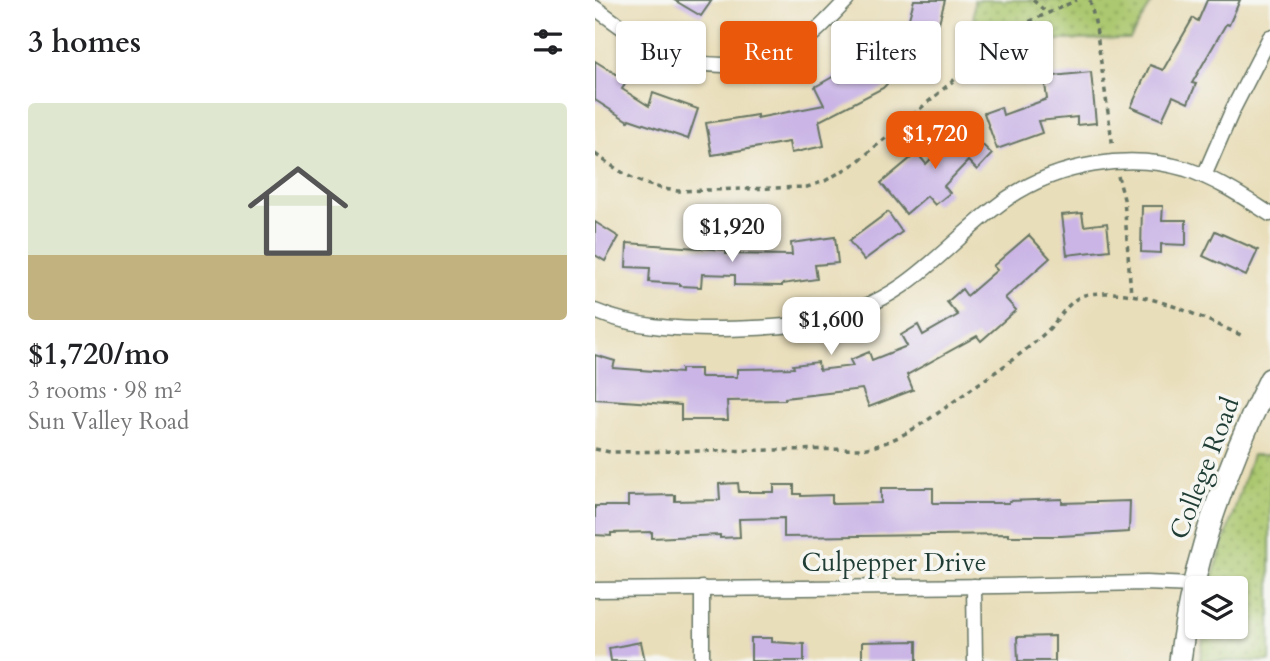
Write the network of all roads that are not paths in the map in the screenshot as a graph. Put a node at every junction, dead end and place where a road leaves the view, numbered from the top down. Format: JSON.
{"nodes":[{"id":1,"x":846,"y":0,"type":"edge"},
{"id":2,"x":595,"y":8,"type":"edge"},
{"id":3,"x":1270,"y":37,"type":"edge"},
{"id":4,"x":1204,"y":176,"type":"junction"},
{"id":5,"x":1270,"y":214,"type":"edge"},
{"id":6,"x":595,"y":312,"type":"edge"},
{"id":7,"x":1270,"y":379,"type":"edge"},
{"id":8,"x":1195,"y":576,"type":"edge"},
{"id":9,"x":1185,"y":585,"type":"edge"},
{"id":10,"x":974,"y":586,"type":"junction"},
{"id":11,"x":702,"y":588,"type":"junction"},
{"id":12,"x":595,"y":590,"type":"edge"},
{"id":13,"x":1185,"y":629,"type":"edge"},
{"id":14,"x":702,"y":661,"type":"edge"},
{"id":15,"x":975,"y":661,"type":"edge"},
{"id":16,"x":1180,"y":661,"type":"edge"}],
"edges":[{"from":1,"to":2,"type":"street"},
{"from":3,"to":4,"type":"street"},
{"from":4,"to":5,"type":"street"},
{"from":4,"to":6,"type":"street"},
{"from":7,"to":8,"type":"main road","name":"College Road"},
{"from":9,"to":10,"type":"street","name":"Culpepper Drive"},
{"from":10,"to":11,"type":"street","name":"Culpepper Drive"},
{"from":10,"to":15,"type":"street"},
{"from":11,"to":12,"type":"street","name":"Culpepper Drive"},
{"from":11,"to":14,"type":"street"},
{"from":13,"to":16,"type":"main road","name":"College Road"}]}
